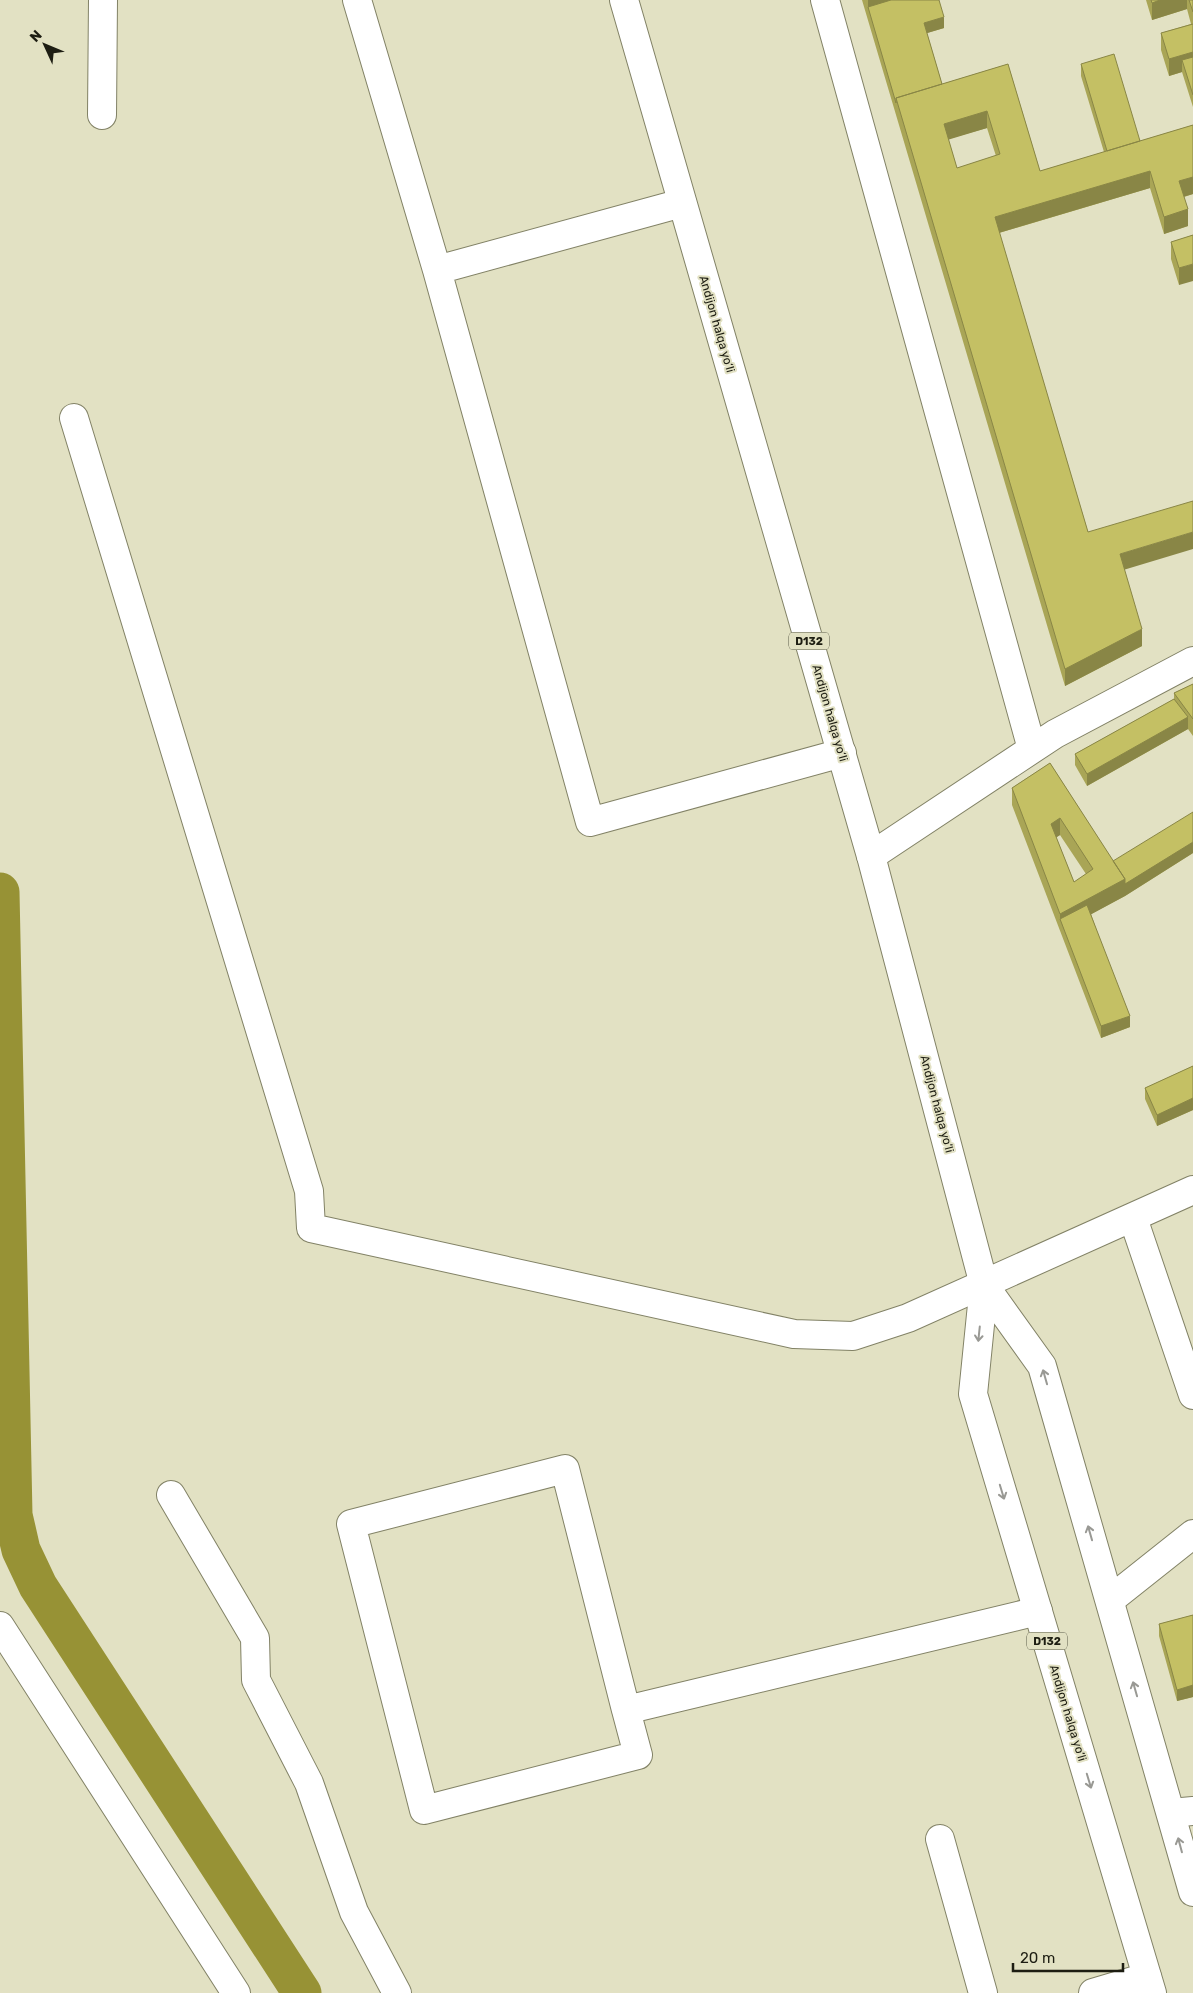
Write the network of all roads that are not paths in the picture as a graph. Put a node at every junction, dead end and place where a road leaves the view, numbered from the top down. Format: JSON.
{"nodes":[{"id":1,"x":103,"y":0,"type":"edge"},
{"id":2,"x":357,"y":0,"type":"edge"},
{"id":3,"x":624,"y":0,"type":"edge"},
{"id":4,"x":825,"y":0,"type":"edge"},
{"id":5,"x":102,"y":115,"type":"dead end"},
{"id":6,"x":682,"y":203,"type":"junction"},
{"id":7,"x":437,"y":270,"type":"junction"},
{"id":8,"x":74,"y":418,"type":"dead end"},
{"id":9,"x":1193,"y":661,"type":"edge"},
{"id":10,"x":1032,"y":749,"type":"junction"},
{"id":11,"x":842,"y":753,"type":"junction"},
{"id":12,"x":871,"y":856,"type":"junction"},
{"id":13,"x":1193,"y":1190,"type":"edge"},
{"id":14,"x":1132,"y":1218,"type":"junction"},
{"id":15,"x":984,"y":1285,"type":"junction"},
{"id":16,"x":1193,"y":1395,"type":"edge"},
{"id":17,"x":171,"y":1494,"type":"dead end"},
{"id":18,"x":1193,"y":1534,"type":"edge"},
{"id":19,"x":1110,"y":1600,"type":"junction"},
{"id":20,"x":1038,"y":1611,"type":"junction"},
{"id":21,"x":0,"y":1626,"type":"edge"},
{"id":22,"x":626,"y":1710,"type":"junction"},
{"id":23,"x":1182,"y":1812,"type":"edge"},
{"id":24,"x":940,"y":1839,"type":"dead end"},
{"id":25,"x":1193,"y":1892,"type":"edge"},
{"id":26,"x":1150,"y":1985,"type":"edge"},
{"id":27,"x":236,"y":1993,"type":"edge"},
{"id":28,"x":397,"y":1993,"type":"edge"},
{"id":29,"x":983,"y":1993,"type":"edge"},
{"id":30,"x":1093,"y":1993,"type":"edge"}],
"edges":[{"from":1,"to":5,"type":"main road"},
{"from":2,"to":7,"type":"main road"},
{"from":3,"to":6,"type":"main road","name":"Andijon halqa yo‘li","number":"D132"},
{"from":4,"to":10,"type":"main road"},
{"from":6,"to":7,"type":"main road"},
{"from":6,"to":11,"type":"main road","name":"Andijon halqa yo‘li","number":"D132"},
{"from":7,"to":11,"type":"main road"},
{"from":8,"to":15,"type":"main road"},
{"from":9,"to":10,"type":"main road"},
{"from":10,"to":12,"type":"main road"},
{"from":11,"to":12,"type":"main road","name":"Andijon halqa yo‘li","number":"D132"},
{"from":12,"to":15,"type":"main road","name":"Andijon halqa yo‘li","number":"D132"},
{"from":13,"to":14,"type":"main road"},
{"from":14,"to":15,"type":"main road"},
{"from":14,"to":16,"type":"main road"},
{"from":19,"to":15,"type":"main road","name":"Andijon halqa yo‘li","number":"D132","one_way":true},
{"from":15,"to":20,"type":"main road","name":"Andijon halqa yo‘li","number":"D132","one_way":true},
{"from":17,"to":28,"type":"main road"},
{"from":18,"to":19,"type":"main road"},
{"from":23,"to":19,"type":"main road","name":"Andijon halqa yo‘li","number":"D132","one_way":true},
{"from":20,"to":22,"type":"main road"},
{"from":20,"to":26,"type":"main road","name":"Andijon halqa yo‘li","number":"D132","one_way":true},
{"from":21,"to":27,"type":"main road"},
{"from":22,"to":22,"type":"main road"},
{"from":25,"to":23,"type":"main road","name":"Andijon halqa yo‘li","number":"D132","one_way":true},
{"from":24,"to":29,"type":"main road"},
{"from":26,"to":30,"type":"main road"}]}
